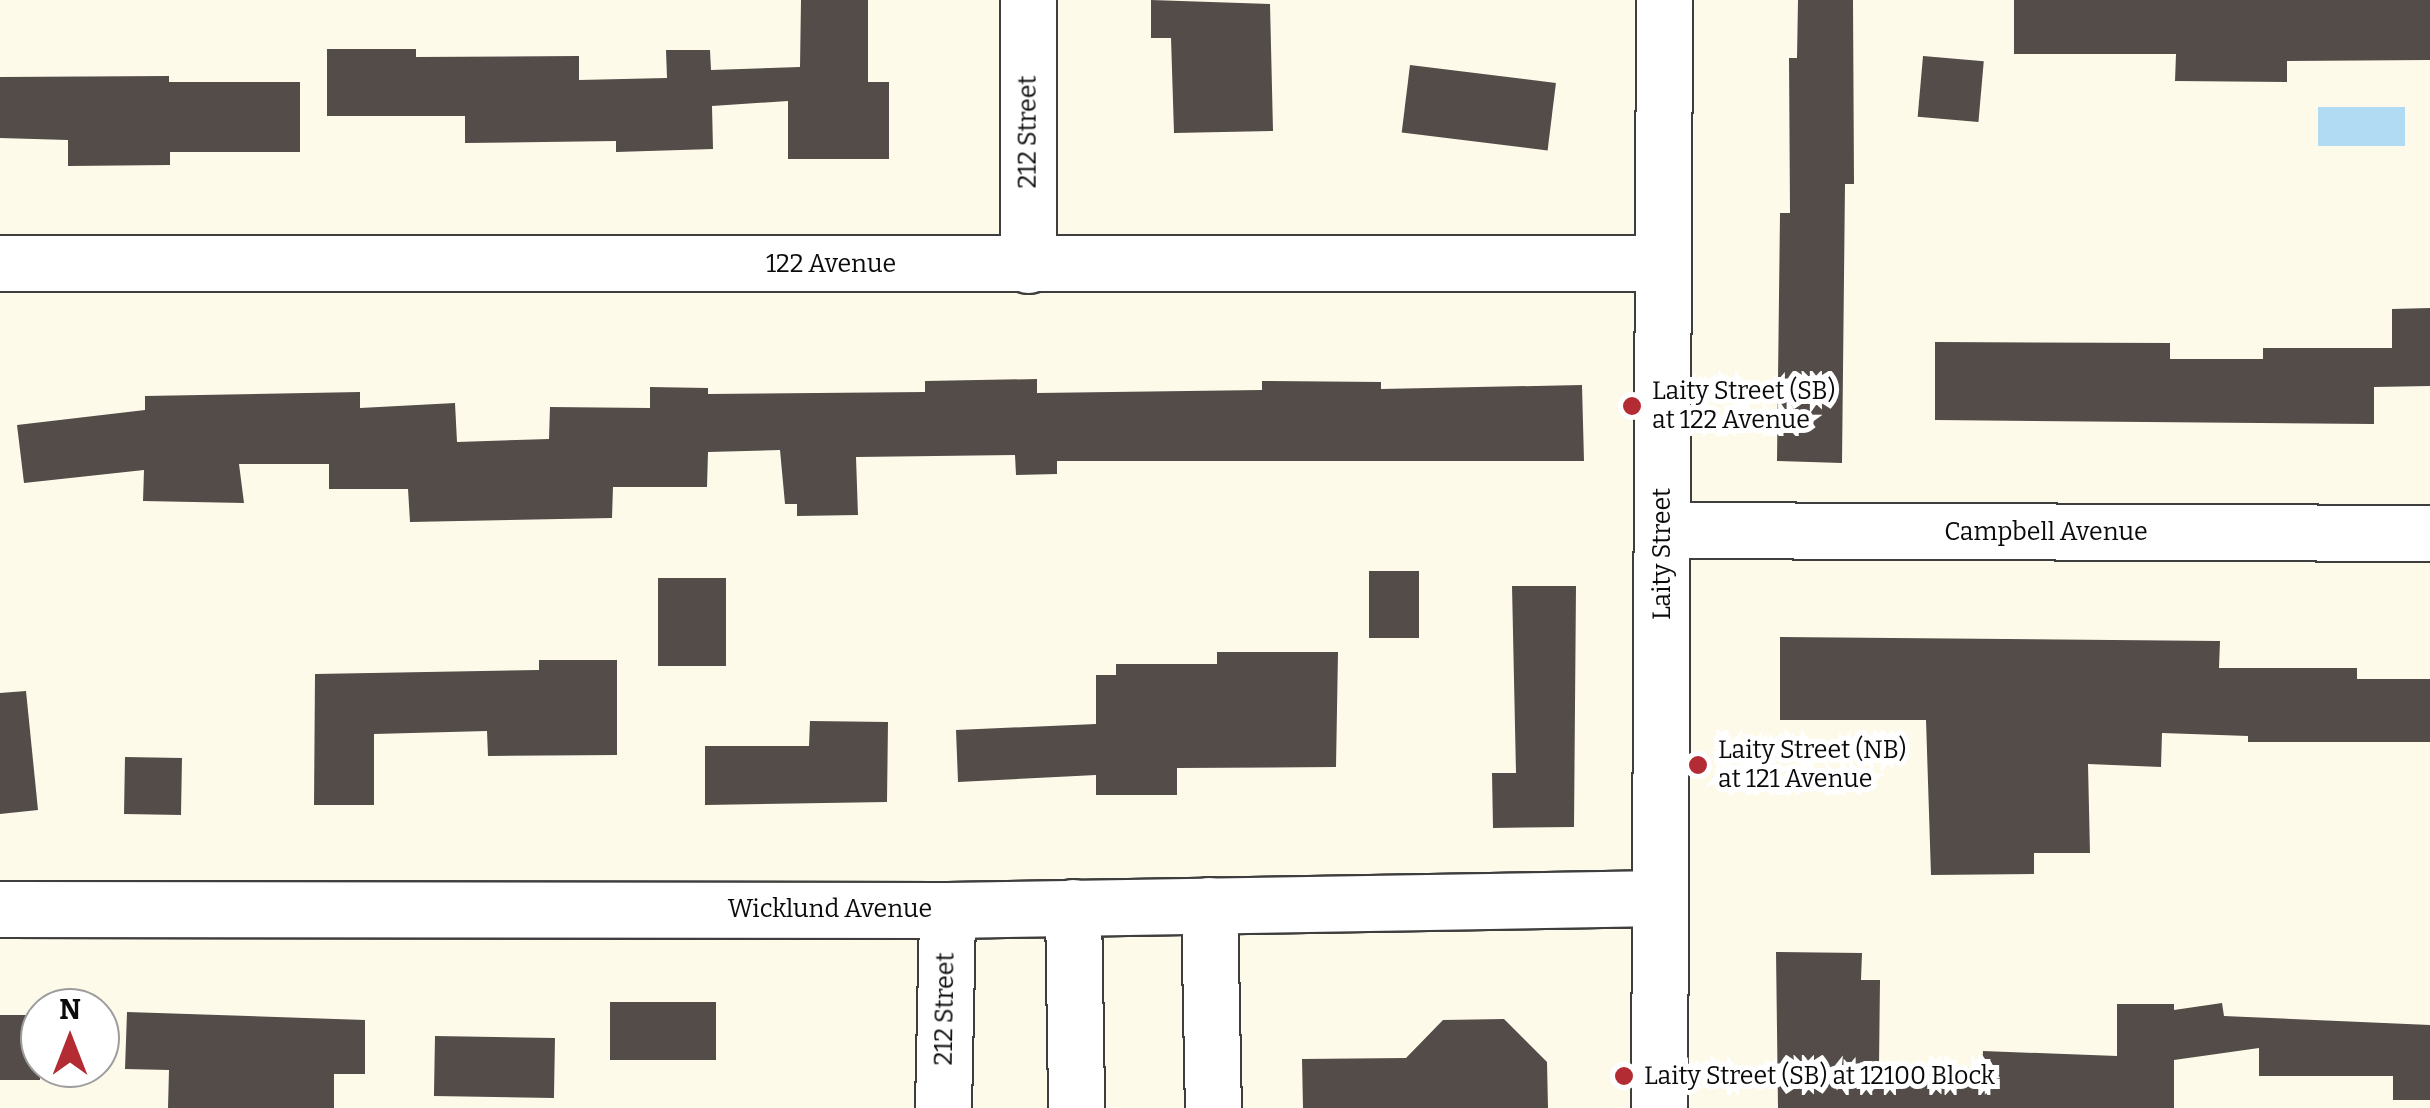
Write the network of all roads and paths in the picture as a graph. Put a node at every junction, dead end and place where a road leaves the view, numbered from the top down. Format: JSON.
{"nodes":[{"id":1,"x":1028,"y":0,"type":"edge"},
{"id":2,"x":1664,"y":0,"type":"edge"},
{"id":3,"x":0,"y":263,"type":"edge"},
{"id":4,"x":1663,"y":263,"type":"junction"},
{"id":5,"x":1028,"y":264,"type":"junction"},
{"id":6,"x":1662,"y":530,"type":"junction"},
{"id":7,"x":2430,"y":533,"type":"edge"},
{"id":8,"x":1660,"y":898,"type":"junction"},
{"id":9,"x":1209,"y":905,"type":"junction"},
{"id":10,"x":1073,"y":907,"type":"junction"},
{"id":11,"x":0,"y":908,"type":"edge"},
{"id":12,"x":947,"y":910,"type":"junction"},
{"id":13,"x":943,"y":1108,"type":"edge"},
{"id":14,"x":1076,"y":1108,"type":"edge"},
{"id":15,"x":1213,"y":1108,"type":"edge"},
{"id":16,"x":1659,"y":1108,"type":"edge"}],
"edges":[{"from":1,"to":5,"type":"street","name":"212 Street"},
{"from":2,"to":4,"type":"street","name":"Laity Street"},
{"from":3,"to":5,"type":"street","name":"122 Avenue"},
{"from":4,"to":5,"type":"street","name":"122 Avenue"},
{"from":4,"to":6,"type":"street","name":"Laity Street"},
{"from":6,"to":7,"type":"street","name":"Campbell Avenue"},
{"from":6,"to":8,"type":"street","name":"Laity Street"},
{"from":8,"to":9,"type":"street","name":"Wicklund Avenue"},
{"from":8,"to":16,"type":"street","name":"Laity Street"},
{"from":9,"to":10,"type":"street","name":"Wicklund Avenue"},
{"from":9,"to":15,"type":"street"},
{"from":10,"to":12,"type":"street","name":"Wicklund Avenue"},
{"from":10,"to":14,"type":"street"},
{"from":11,"to":12,"type":"street","name":"Wicklund Avenue"},
{"from":12,"to":13,"type":"street","name":"212 Street"}]}
